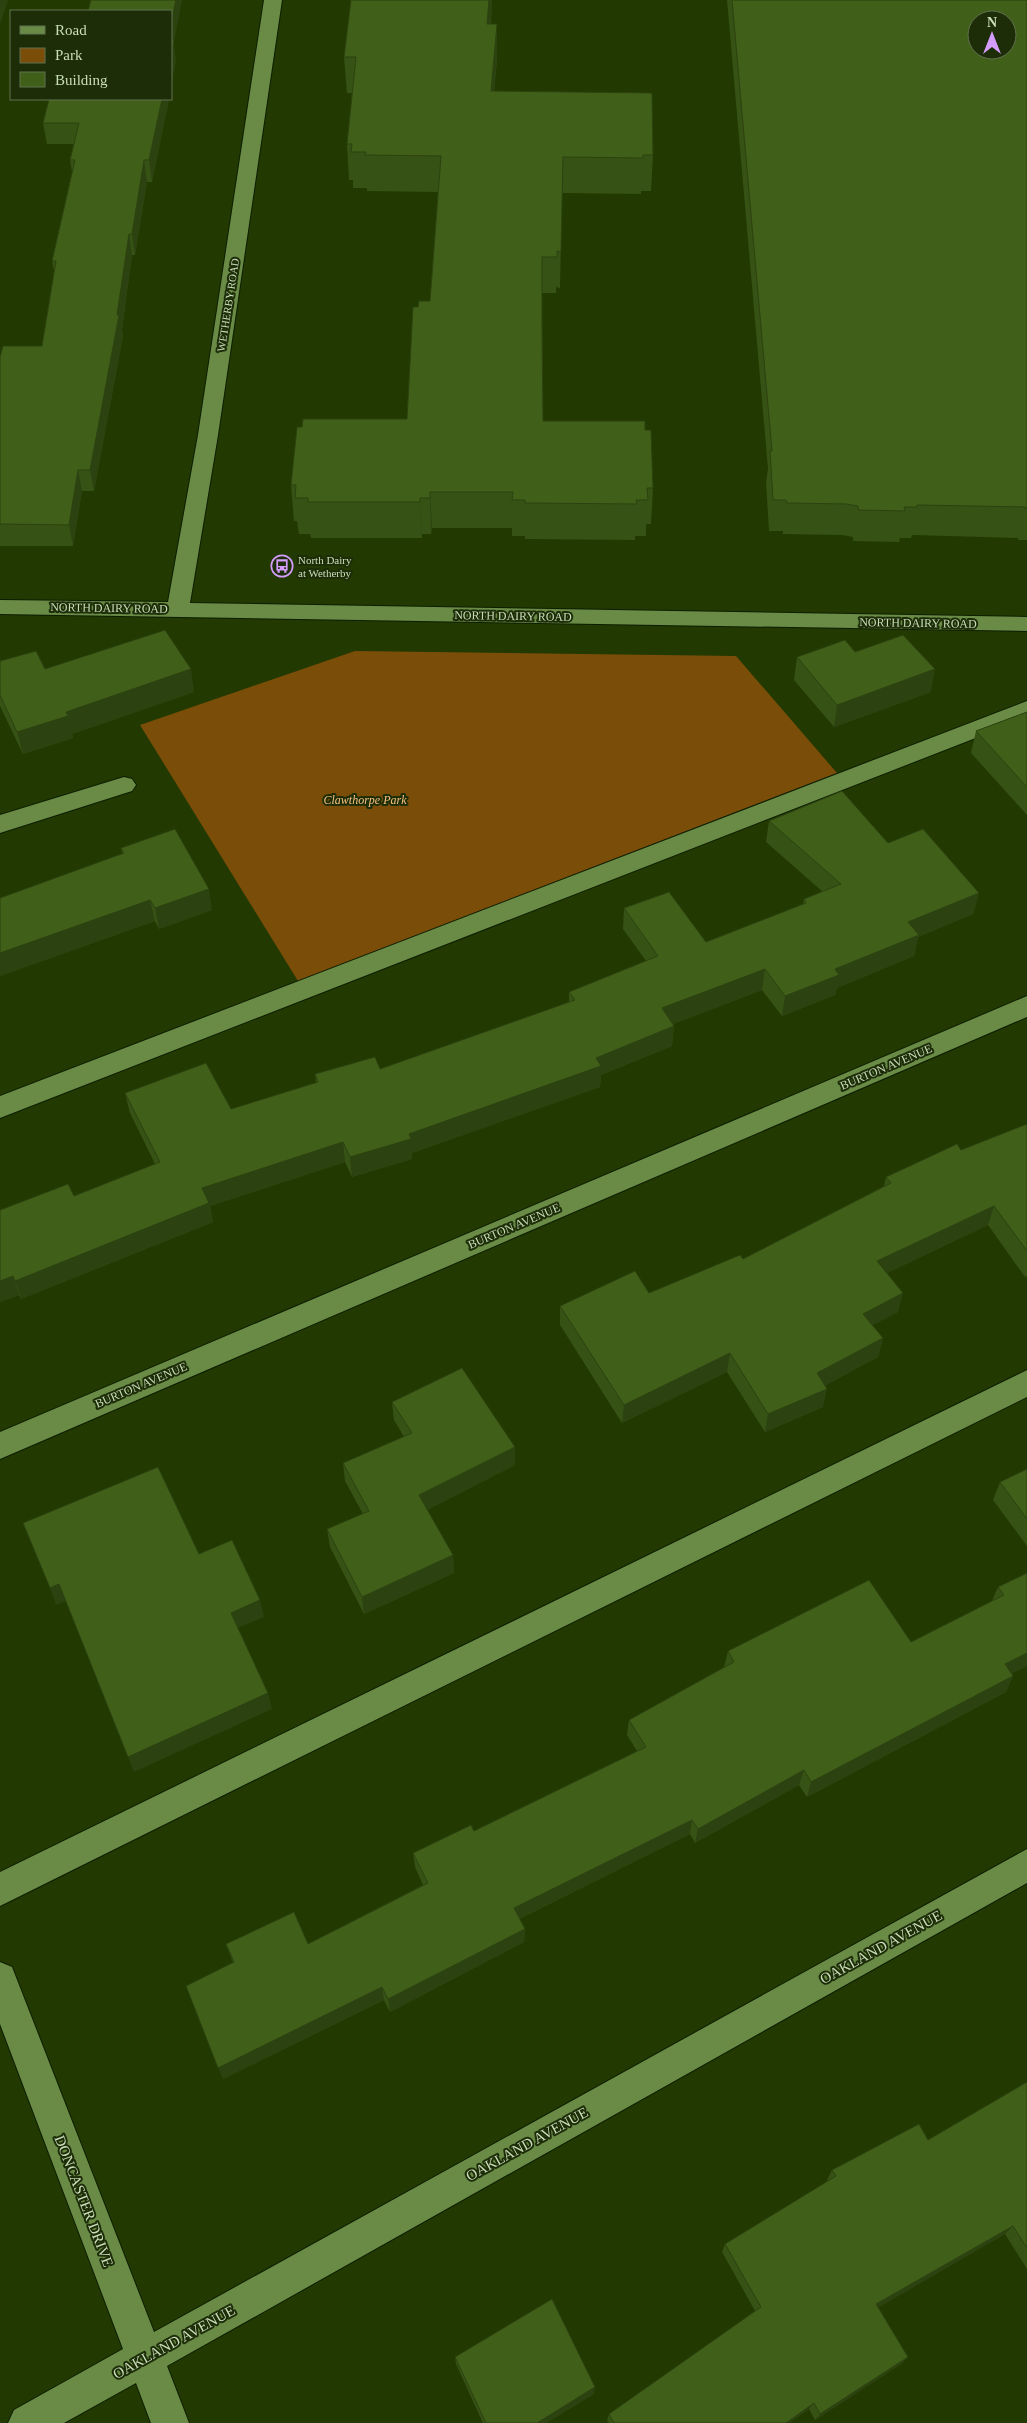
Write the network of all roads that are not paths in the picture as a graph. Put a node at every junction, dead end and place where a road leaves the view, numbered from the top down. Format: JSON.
{"nodes":[{"id":1,"x":273,"y":0,"type":"edge"},
{"id":2,"x":0,"y":606,"type":"edge"},
{"id":3,"x":178,"y":610,"type":"junction"},
{"id":4,"x":1027,"y":624,"type":"edge"},
{"id":5,"x":1027,"y":709,"type":"edge"},
{"id":6,"x":124,"y":785,"type":"dead end"},
{"id":7,"x":0,"y":824,"type":"edge"},
{"id":8,"x":1027,"y":1006,"type":"edge"},
{"id":9,"x":0,"y":1107,"type":"edge"},
{"id":10,"x":1027,"y":1383,"type":"edge"},
{"id":11,"x":0,"y":1446,"type":"edge"},
{"id":12,"x":1027,"y":1865,"type":"edge"},
{"id":13,"x":0,"y":1889,"type":"edge"},
{"id":14,"x":0,"y":1979,"type":"edge"},
{"id":15,"x":144,"y":2359,"type":"junction"},
{"id":16,"x":27,"y":2423,"type":"edge"},
{"id":17,"x":170,"y":2423,"type":"edge"}],
"edges":[{"from":1,"to":3,"type":"street","name":"WETHERBY ROAD"},
{"from":2,"to":3,"type":"street","name":"NORTH DAIRY ROAD"},
{"from":3,"to":4,"type":"street","name":"NORTH DAIRY ROAD"},
{"from":5,"to":9,"type":"street"},
{"from":6,"to":7,"type":"street"},
{"from":8,"to":11,"type":"street","name":"BURTON AVENUE"},
{"from":10,"to":13,"type":"street"},
{"from":12,"to":15,"type":"street","name":"OAKLAND AVENUE"},
{"from":14,"to":15,"type":"street","name":"DONCASTER DRIVE"},
{"from":15,"to":16,"type":"street","name":"OAKLAND AVENUE"},
{"from":15,"to":17,"type":"street","name":"DONCASTER DRIVE"}]}
